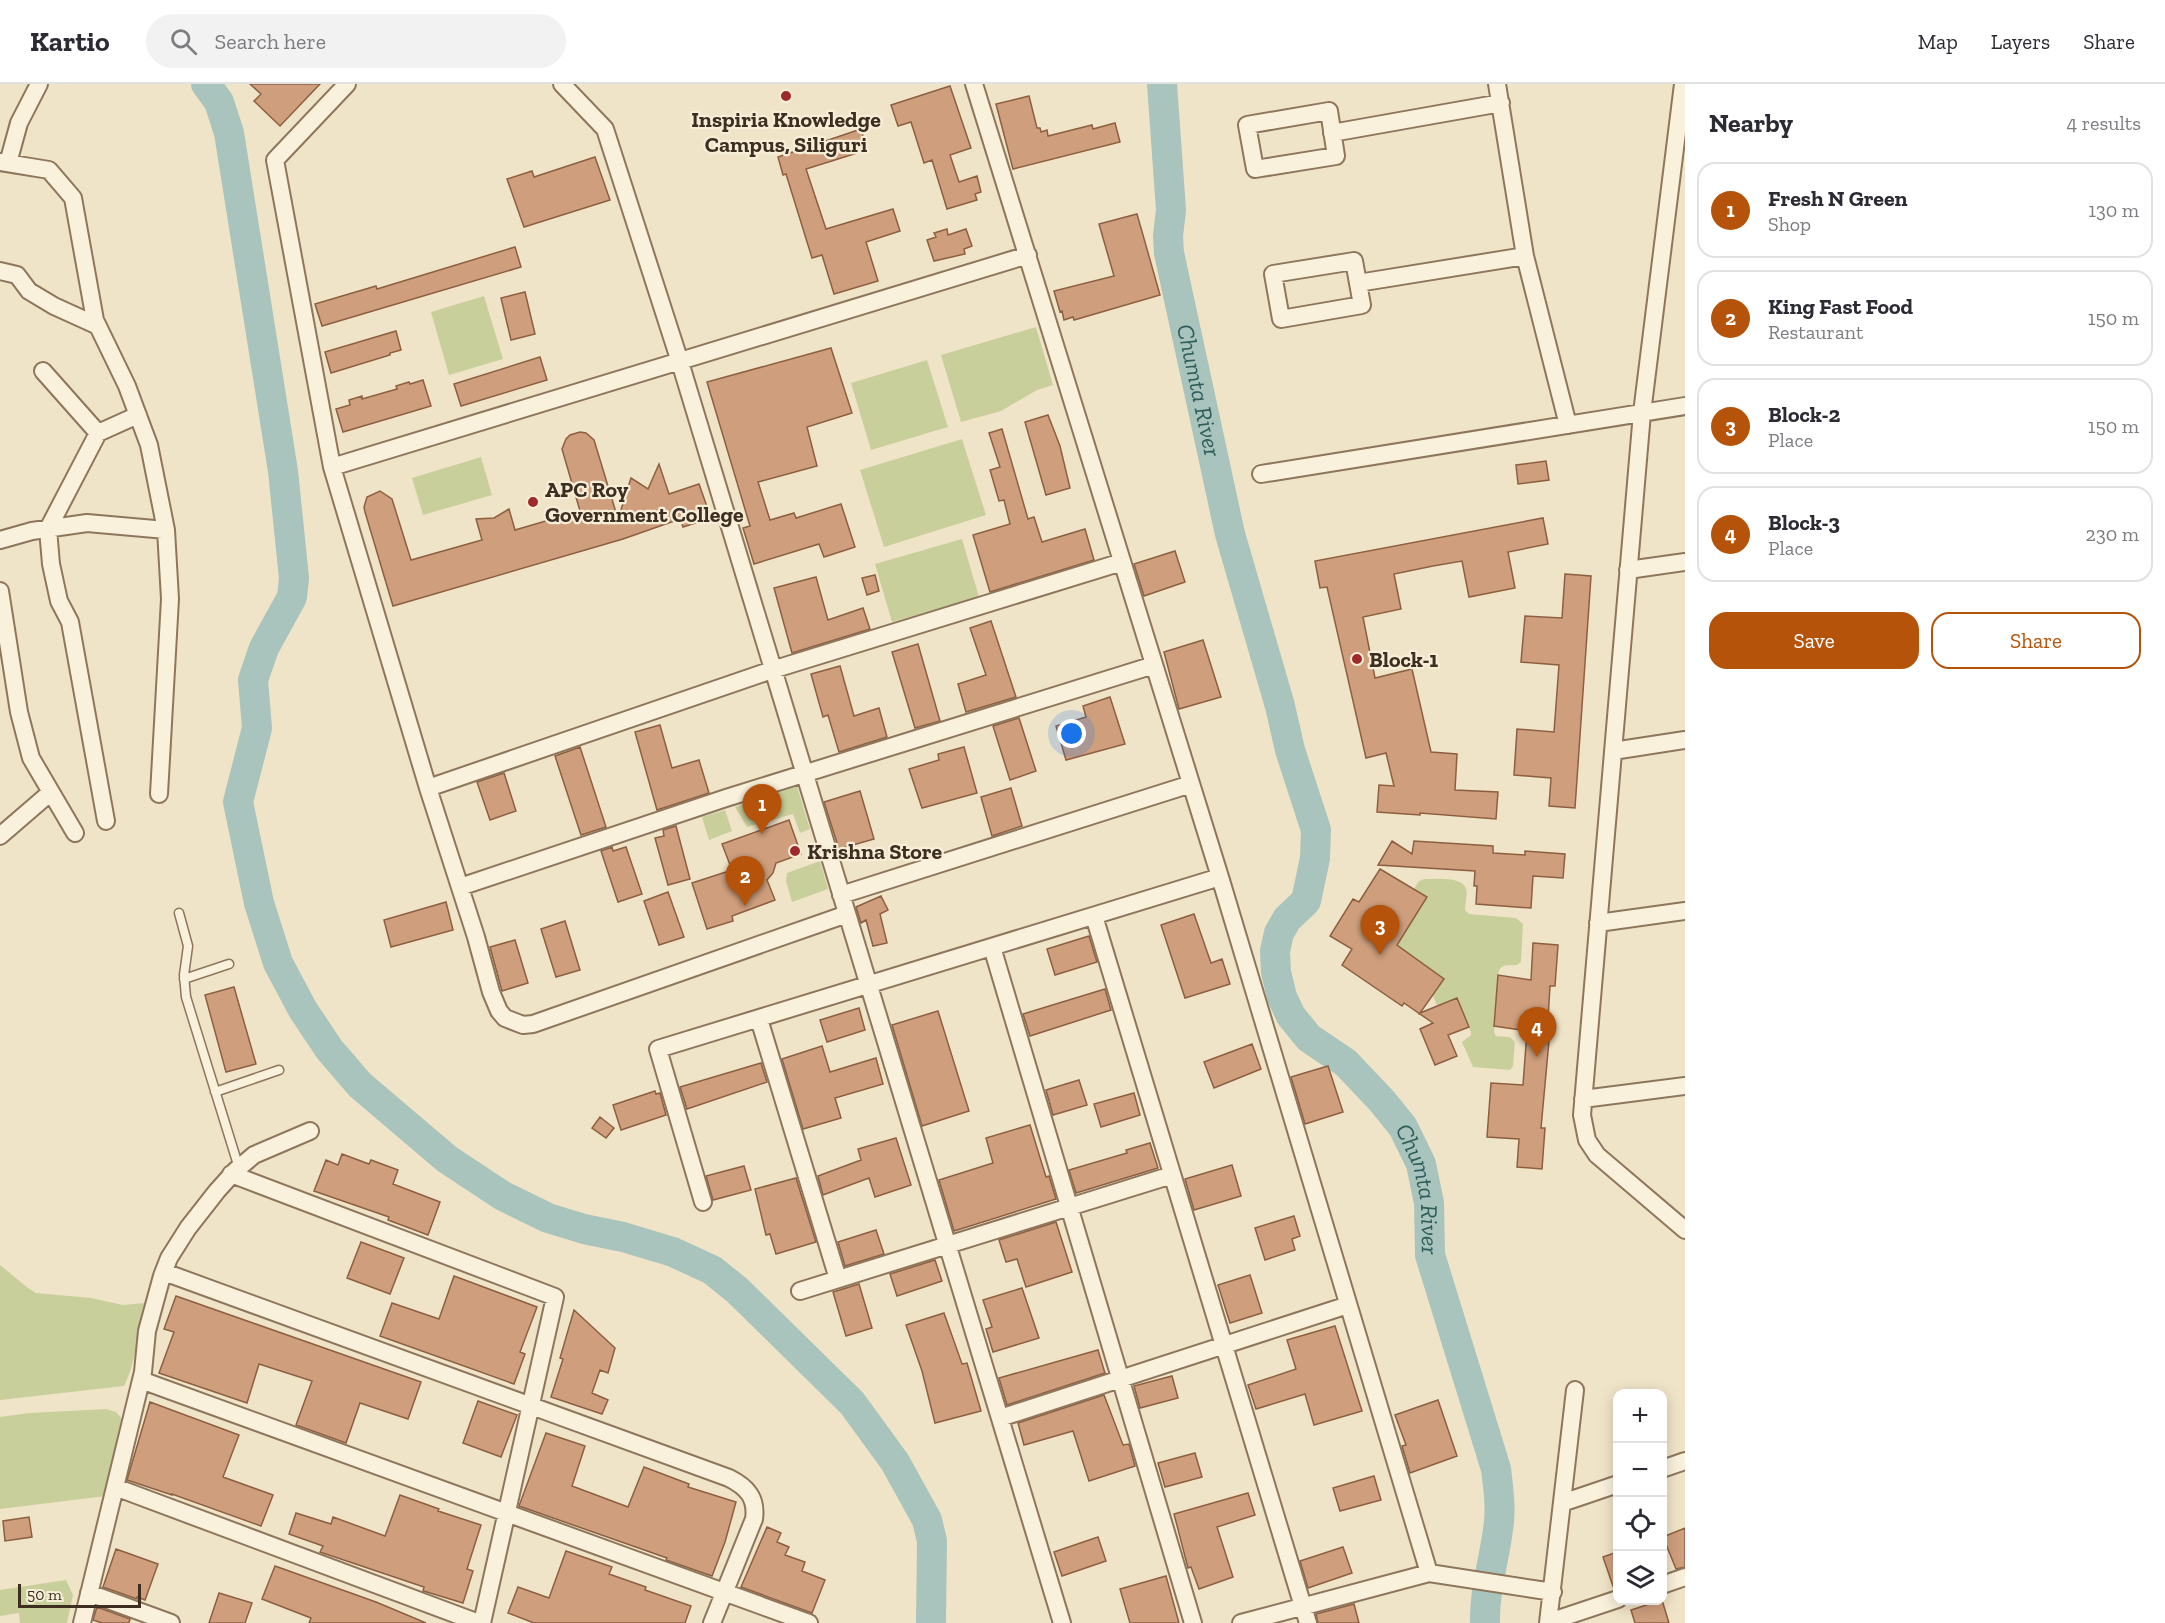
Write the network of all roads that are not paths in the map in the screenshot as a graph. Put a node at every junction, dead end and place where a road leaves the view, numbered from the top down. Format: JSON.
{"nodes":[{"id":1,"x":39,"y":84,"type":"edge"},
{"id":2,"x":347,"y":84,"type":"edge"},
{"id":3,"x":562,"y":84,"type":"edge"},
{"id":4,"x":974,"y":84,"type":"edge"},
{"id":5,"x":1497,"y":84,"type":"edge"},
{"id":6,"x":1683,"y":84,"type":"edge"},
{"id":7,"x":1500,"y":103,"type":"junction"},
{"id":8,"x":1332,"y":133,"type":"junction"},
{"id":9,"x":4,"y":163,"type":"edge"},
{"id":10,"x":1028,"y":255,"type":"junction"},
{"id":11,"x":1526,"y":255,"type":"junction"},
{"id":12,"x":0,"y":271,"type":"edge"},
{"id":13,"x":1358,"y":283,"type":"junction"},
{"id":14,"x":98,"y":326,"type":"junction"},
{"id":15,"x":680,"y":362,"type":"junction"},
{"id":16,"x":43,"y":371,"type":"dead end"},
{"id":17,"x":1685,"y":406,"type":"edge"},
{"id":18,"x":1642,"y":413,"type":"junction"},
{"id":19,"x":138,"y":415,"type":"junction"},
{"id":20,"x":1568,"y":425,"type":"junction"},
{"id":21,"x":98,"y":433,"type":"junction"},
{"id":22,"x":332,"y":467,"type":"junction"},
{"id":23,"x":1261,"y":474,"type":"dead end"},
{"id":24,"x":48,"y":529,"type":"junction"},
{"id":25,"x":166,"y":530,"type":"junction"},
{"id":26,"x":0,"y":540,"type":"edge"},
{"id":27,"x":1122,"y":562,"type":"junction"},
{"id":28,"x":1685,"y":562,"type":"edge"},
{"id":29,"x":1628,"y":570,"type":"junction"},
{"id":30,"x":0,"y":591,"type":"edge"},
{"id":31,"x":1154,"y":665,"type":"junction"},
{"id":32,"x":772,"y":670,"type":"junction"},
{"id":33,"x":1685,"y":740,"type":"edge"},
{"id":34,"x":1613,"y":751,"type":"junction"},
{"id":35,"x":804,"y":774,"type":"junction"},
{"id":36,"x":1191,"y":784,"type":"junction"},
{"id":37,"x":429,"y":788,"type":"junction"},
{"id":38,"x":51,"y":792,"type":"junction"},
{"id":39,"x":159,"y":794,"type":"dead end"},
{"id":40,"x":106,"y":821,"type":"dead end"},
{"id":41,"x":75,"y":833,"type":"dead end"},
{"id":42,"x":0,"y":836,"type":"edge"},
{"id":43,"x":1220,"y":877,"type":"junction"},
{"id":44,"x":460,"y":887,"type":"junction"},
{"id":45,"x":841,"y":895,"type":"junction"},
{"id":46,"x":1685,"y":911,"type":"edge"},
{"id":47,"x":179,"y":913,"type":"dead end"},
{"id":48,"x":847,"y":914,"type":"junction"},
{"id":49,"x":1094,"y":916,"type":"junction"},
{"id":50,"x":1598,"y":923,"type":"junction"},
{"id":51,"x":992,"y":947,"type":"junction"},
{"id":52,"x":229,"y":964,"type":"dead end"},
{"id":53,"x":184,"y":979,"type":"junction"},
{"id":54,"x":868,"y":985,"type":"junction"},
{"id":55,"x":759,"y":1018,"type":"junction"},
{"id":56,"x":279,"y":1070,"type":"dead end"},
{"id":57,"x":1685,"y":1086,"type":"edge"},
{"id":58,"x":215,"y":1092,"type":"junction"},
{"id":59,"x":1583,"y":1099,"type":"junction"},
{"id":60,"x":310,"y":1131,"type":"dead end"},
{"id":61,"x":235,"y":1171,"type":"junction"},
{"id":62,"x":1172,"y":1175,"type":"junction"},
{"id":63,"x":703,"y":1202,"type":"dead end"},
{"id":64,"x":1069,"y":1207,"type":"junction"},
{"id":65,"x":1685,"y":1230,"type":"edge"},
{"id":66,"x":948,"y":1245,"type":"junction"},
{"id":67,"x":164,"y":1272,"type":"junction"},
{"id":68,"x":838,"y":1279,"type":"junction"},
{"id":69,"x":800,"y":1291,"type":"dead end"},
{"id":70,"x":1348,"y":1305,"type":"junction"},
{"id":71,"x":1224,"y":1346,"type":"junction"},
{"id":72,"x":1121,"y":1379,"type":"junction"},
{"id":73,"x":141,"y":1380,"type":"junction"},
{"id":74,"x":1575,"y":1390,"type":"dead end"},
{"id":75,"x":531,"y":1406,"type":"junction"},
{"id":76,"x":1000,"y":1418,"type":"junction"},
{"id":77,"x":1685,"y":1461,"type":"edge"},
{"id":78,"x":1667,"y":1467,"type":"edge"},
{"id":79,"x":1613,"y":1485,"type":"edge"},
{"id":80,"x":115,"y":1487,"type":"junction"},
{"id":81,"x":1562,"y":1503,"type":"junction"},
{"id":82,"x":507,"y":1513,"type":"junction"},
{"id":83,"x":1429,"y":1573,"type":"junction"},
{"id":84,"x":1685,"y":1577,"type":"edge"},
{"id":85,"x":1667,"y":1583,"type":"edge"},
{"id":86,"x":725,"y":1592,"type":"junction"},
{"id":87,"x":1553,"y":1592,"type":"junction"},
{"id":88,"x":89,"y":1593,"type":"junction"},
{"id":89,"x":1613,"y":1600,"type":"edge"},
{"id":90,"x":1303,"y":1606,"type":"junction"},
{"id":91,"x":82,"y":1623,"type":"edge"},
{"id":92,"x":171,"y":1623,"type":"edge"},
{"id":93,"x":480,"y":1623,"type":"edge"},
{"id":94,"x":712,"y":1623,"type":"edge"},
{"id":95,"x":809,"y":1623,"type":"edge"},
{"id":96,"x":1062,"y":1623,"type":"edge"},
{"id":97,"x":1193,"y":1623,"type":"edge"},
{"id":98,"x":1241,"y":1623,"type":"edge"},
{"id":99,"x":1308,"y":1623,"type":"edge"},
{"id":100,"x":1549,"y":1623,"type":"edge"}],
"edges":[{"from":1,"to":9,"type":"street"},
{"from":2,"to":22,"type":"street"},
{"from":3,"to":15,"type":"street"},
{"from":4,"to":10,"type":"street"},
{"from":5,"to":7,"type":"street"},
{"from":6,"to":18,"type":"street"},
{"from":7,"to":8,"type":"street"},
{"from":7,"to":11,"type":"street"},
{"from":8,"to":8,"type":"street"},
{"from":9,"to":14,"type":"street"},
{"from":10,"to":15,"type":"street"},
{"from":10,"to":27,"type":"street"},
{"from":11,"to":13,"type":"street"},
{"from":11,"to":20,"type":"street"},
{"from":12,"to":14,"type":"street"},
{"from":13,"to":13,"type":"street"},
{"from":14,"to":19,"type":"street"},
{"from":15,"to":22,"type":"street"},
{"from":15,"to":32,"type":"street"},
{"from":16,"to":21,"type":"street"},
{"from":17,"to":18,"type":"street"},
{"from":18,"to":20,"type":"street"},
{"from":18,"to":29,"type":"street"},
{"from":19,"to":21,"type":"street"},
{"from":19,"to":25,"type":"street"},
{"from":20,"to":23,"type":"street"},
{"from":21,"to":24,"type":"street"},
{"from":22,"to":37,"type":"street"},
{"from":24,"to":25,"type":"street"},
{"from":24,"to":26,"type":"street"},
{"from":24,"to":40,"type":"street"},
{"from":25,"to":39,"type":"street"},
{"from":27,"to":31,"type":"street"},
{"from":27,"to":32,"type":"street"},
{"from":28,"to":29,"type":"street"},
{"from":29,"to":34,"type":"street"},
{"from":30,"to":38,"type":"street"},
{"from":31,"to":35,"type":"street"},
{"from":31,"to":36,"type":"street"},
{"from":32,"to":35,"type":"street"},
{"from":32,"to":37,"type":"street"},
{"from":33,"to":34,"type":"street"},
{"from":34,"to":50,"type":"street"},
{"from":35,"to":44,"type":"street"},
{"from":35,"to":45,"type":"street"},
{"from":36,"to":43,"type":"street"},
{"from":36,"to":45,"type":"street"},
{"from":37,"to":44,"type":"street"},
{"from":38,"to":41,"type":"street"},
{"from":38,"to":42,"type":"street"},
{"from":43,"to":49,"type":"street"},
{"from":43,"to":70,"type":"street"},
{"from":44,"to":48,"type":"street"},
{"from":45,"to":48,"type":"street"},
{"from":46,"to":50,"type":"street"},
{"from":47,"to":53,"type":"lane"},
{"from":48,"to":54,"type":"street"},
{"from":49,"to":51,"type":"street"},
{"from":49,"to":62,"type":"street"},
{"from":50,"to":59,"type":"street"},
{"from":51,"to":54,"type":"street"},
{"from":51,"to":64,"type":"street"},
{"from":52,"to":53,"type":"lane"},
{"from":53,"to":58,"type":"lane"},
{"from":54,"to":55,"type":"street"},
{"from":54,"to":66,"type":"street"},
{"from":55,"to":63,"type":"street"},
{"from":55,"to":68,"type":"street"},
{"from":56,"to":58,"type":"lane"},
{"from":57,"to":59,"type":"street"},
{"from":58,"to":61,"type":"lane"},
{"from":59,"to":65,"type":"street"},
{"from":60,"to":61,"type":"street"},
{"from":61,"to":67,"type":"street"},
{"from":61,"to":75,"type":"street"},
{"from":62,"to":64,"type":"street"},
{"from":62,"to":71,"type":"street"},
{"from":64,"to":66,"type":"street"},
{"from":64,"to":72,"type":"street"},
{"from":66,"to":68,"type":"street"},
{"from":66,"to":76,"type":"street"},
{"from":67,"to":73,"type":"street"},
{"from":67,"to":75,"type":"street"},
{"from":68,"to":69,"type":"street"},
{"from":70,"to":71,"type":"street"},
{"from":70,"to":83,"type":"street"},
{"from":71,"to":72,"type":"street"},
{"from":71,"to":90,"type":"street"},
{"from":72,"to":76,"type":"street"},
{"from":72,"to":97,"type":"street"},
{"from":73,"to":80,"type":"street"},
{"from":73,"to":82,"type":"street"},
{"from":74,"to":81,"type":"street"},
{"from":75,"to":82,"type":"street"},
{"from":75,"to":86,"type":"street"},
{"from":76,"to":96,"type":"street"},
{"from":77,"to":78,"type":"street"},
{"from":79,"to":81,"type":"street"},
{"from":80,"to":88,"type":"street"},
{"from":80,"to":93,"type":"street"},
{"from":81,"to":87,"type":"street"},
{"from":82,"to":86,"type":"street"},
{"from":82,"to":93,"type":"street"},
{"from":83,"to":87,"type":"street"},
{"from":83,"to":90,"type":"street"},
{"from":84,"to":85,"type":"street"},
{"from":86,"to":94,"type":"street"},
{"from":86,"to":95,"type":"street"},
{"from":87,"to":100,"type":"street"},
{"from":88,"to":91,"type":"street"},
{"from":88,"to":92,"type":"street"},
{"from":89,"to":100,"type":"street"},
{"from":90,"to":98,"type":"street"},
{"from":90,"to":99,"type":"street"}]}
